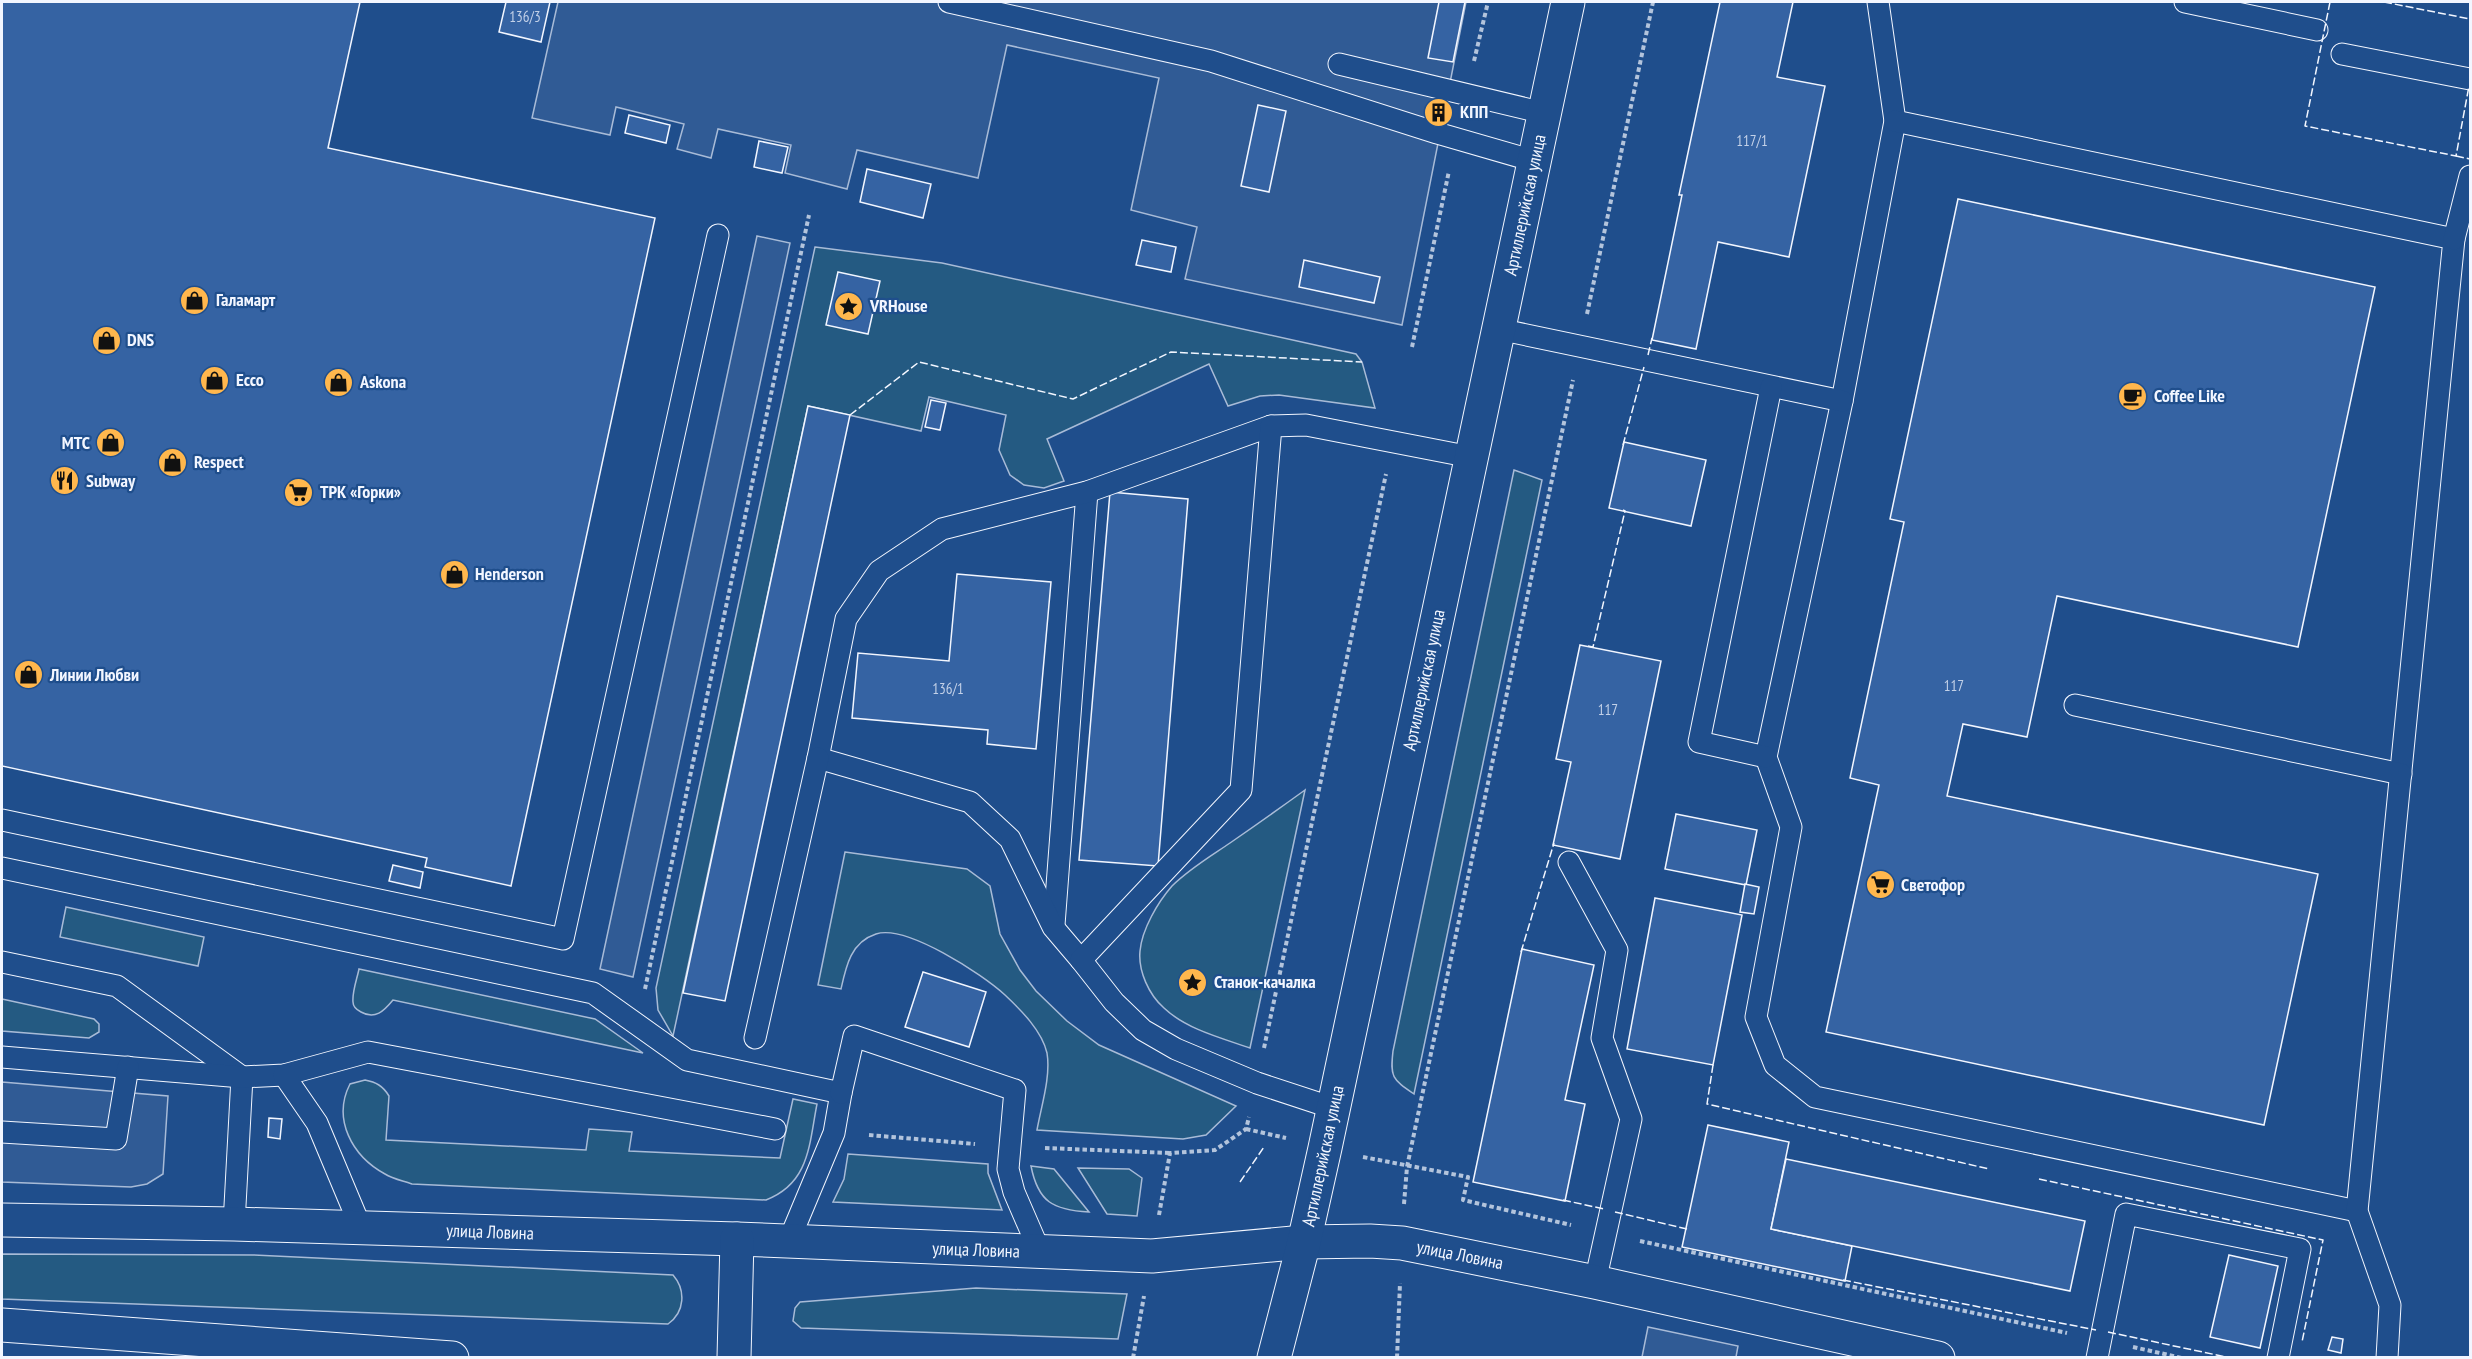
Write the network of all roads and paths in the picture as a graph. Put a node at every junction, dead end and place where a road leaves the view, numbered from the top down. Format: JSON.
{"nodes":[{"id":1,"x":949,"y":2,"type":"edge"},
{"id":2,"x":1568,"y":2,"type":"edge"},
{"id":3,"x":1653,"y":2,"type":"edge"},
{"id":4,"x":1878,"y":2,"type":"edge"},
{"id":5,"x":2185,"y":2,"type":"edge"},
{"id":6,"x":2317,"y":30,"type":"dead end"},
{"id":7,"x":2342,"y":54,"type":"dead end"},
{"id":8,"x":1339,"y":64,"type":"dead end"},
{"id":9,"x":2470,"y":79,"type":"edge"},
{"id":10,"x":1544,"y":113,"type":"junction"},
{"id":11,"x":1895,"y":121,"type":"junction"},
{"id":12,"x":1533,"y":161,"type":"junction"},
{"id":13,"x":2470,"y":176,"type":"edge"},
{"id":14,"x":809,"y":215,"type":"dead end"},
{"id":15,"x":718,"y":235,"type":"dead end"},
{"id":16,"x":2454,"y":239,"type":"junction"},
{"id":17,"x":1498,"y":329,"type":"junction"},
{"id":18,"x":1580,"y":346,"type":"junction"},
{"id":19,"x":1771,"y":387,"type":"junction"},
{"id":20,"x":1842,"y":401,"type":"junction"},
{"id":21,"x":1271,"y":426,"type":"junction"},
{"id":22,"x":1393,"y":442,"type":"junction"},
{"id":23,"x":1471,"y":457,"type":"junction"},
{"id":24,"x":1087,"y":492,"type":"junction"},
{"id":25,"x":2075,"y":705,"type":"dead end"},
{"id":26,"x":1766,"y":757,"type":"junction"},
{"id":27,"x":818,"y":758,"type":"junction"},
{"id":28,"x":2401,"y":774,"type":"junction"},
{"id":29,"x":2,"y":820,"type":"edge"},
{"id":30,"x":1569,"y":862,"type":"dead end"},
{"id":31,"x":2,"y":868,"type":"edge"},
{"id":32,"x":1053,"y":927,"type":"junction"},
{"id":33,"x":1081,"y":960,"type":"junction"},
{"id":34,"x":2,"y":962,"type":"edge"},
{"id":35,"x":637,"y":1024,"type":"junction"},
{"id":36,"x":755,"y":1038,"type":"dead end"},
{"id":37,"x":2,"y":1057,"type":"edge"},
{"id":38,"x":128,"y":1067,"type":"junction"},
{"id":39,"x":284,"y":1075,"type":"junction"},
{"id":40,"x":242,"y":1077,"type":"junction"},
{"id":41,"x":1257,"y":1083,"type":"junction"},
{"id":42,"x":841,"y":1093,"type":"junction"},
{"id":43,"x":1333,"y":1108,"type":"junction"},
{"id":44,"x":775,"y":1129,"type":"dead end"},
{"id":45,"x":2,"y":1132,"type":"edge"},
{"id":46,"x":1407,"y":1167,"type":"junction"},
{"id":47,"x":2357,"y":1211,"type":"junction"},
{"id":48,"x":2,"y":1220,"type":"edge"},
{"id":49,"x":234,"y":1224,"type":"junction"},
{"id":50,"x":361,"y":1228,"type":"junction"},
{"id":51,"x":1606,"y":1233,"type":"junction"},
{"id":52,"x":737,"y":1239,"type":"junction"},
{"id":53,"x":1304,"y":1242,"type":"junction"},
{"id":54,"x":788,"y":1243,"type":"junction"},
{"id":55,"x":1402,"y":1244,"type":"junction"},
{"id":56,"x":1040,"y":1252,"type":"junction"},
{"id":57,"x":1152,"y":1256,"type":"junction"},
{"id":58,"x":1595,"y":1282,"type":"junction"},
{"id":59,"x":2,"y":1325,"type":"edge"},
{"id":60,"x":2099,"y":1349,"type":"edge"},
{"id":61,"x":452,"y":1358,"type":"edge"},
{"id":62,"x":734,"y":1358,"type":"edge"},
{"id":63,"x":1133,"y":1358,"type":"edge"},
{"id":64,"x":1274,"y":1358,"type":"edge"},
{"id":65,"x":1397,"y":1358,"type":"edge"},
{"id":66,"x":1938,"y":1358,"type":"edge"},
{"id":67,"x":2182,"y":1358,"type":"edge"},
{"id":68,"x":2278,"y":1358,"type":"edge"},
{"id":69,"x":2387,"y":1358,"type":"edge"}],
"edges":[{"from":1,"to":12,"type":"lane"},
{"from":2,"to":10,"type":"main road","name":"Артиллерийская улица"},
{"from":3,"to":18,"type":"path"},
{"from":4,"to":11,"type":"lane"},
{"from":5,"to":6,"type":"lane"},
{"from":7,"to":9,"type":"lane"},
{"from":8,"to":10,"type":"lane"},
{"from":10,"to":12,"type":"main road","name":"Артиллерийская улица"},
{"from":11,"to":16,"type":"lane"},
{"from":11,"to":20,"type":"lane"},
{"from":12,"to":17,"type":"main road","name":"Артиллерийская улица"},
{"from":13,"to":16,"type":"lane"},
{"from":14,"to":35,"type":"path"},
{"from":15,"to":29,"type":"lane"},
{"from":16,"to":28,"type":"lane"},
{"from":17,"to":18,"type":"lane"},
{"from":17,"to":23,"type":"main road","name":"Артиллерийская улица"},
{"from":18,"to":19,"type":"lane"},
{"from":18,"to":46,"type":"path"},
{"from":19,"to":20,"type":"lane"},
{"from":19,"to":26,"type":"lane"},
{"from":20,"to":26,"type":"lane"},
{"from":21,"to":22,"type":"lane"},
{"from":21,"to":24,"type":"lane"},
{"from":21,"to":33,"type":"lane"},
{"from":22,"to":23,"type":"lane"},
{"from":22,"to":41,"type":"path"},
{"from":23,"to":43,"type":"main road","name":"Артиллерийская улица"},
{"from":24,"to":27,"type":"lane"},
{"from":24,"to":32,"type":"lane"},
{"from":25,"to":28,"type":"lane"},
{"from":26,"to":47,"type":"lane"},
{"from":27,"to":32,"type":"lane"},
{"from":27,"to":36,"type":"lane"},
{"from":28,"to":47,"type":"lane"},
{"from":30,"to":51,"type":"lane"},
{"from":31,"to":35,"type":"lane"},
{"from":32,"to":33,"type":"lane"},
{"from":33,"to":41,"type":"lane"},
{"from":34,"to":40,"type":"lane"},
{"from":35,"to":42,"type":"lane"},
{"from":37,"to":38,"type":"lane"},
{"from":38,"to":40,"type":"lane"},
{"from":38,"to":45,"type":"lane"},
{"from":39,"to":40,"type":"lane"},
{"from":39,"to":44,"type":"lane"},
{"from":39,"to":50,"type":"lane"},
{"from":40,"to":49,"type":"lane"},
{"from":41,"to":43,"type":"lane"},
{"from":41,"to":57,"type":"path"},
{"from":42,"to":54,"type":"lane"},
{"from":42,"to":56,"type":"lane"},
{"from":43,"to":53,"type":"main road","name":"Артиллерийская улица"},
{"from":46,"to":51,"type":"path"},
{"from":46,"to":55,"type":"path"},
{"from":47,"to":69,"type":"lane"},
{"from":48,"to":49,"type":"main road","name":"улица Ловина"},
{"from":49,"to":50,"type":"main road","name":"улица Ловина"},
{"from":50,"to":52,"type":"main road","name":"улица Ловина"},
{"from":51,"to":58,"type":"lane"},
{"from":51,"to":60,"type":"path"},
{"from":52,"to":54,"type":"main road","name":"улица Ловина"},
{"from":52,"to":62,"type":"main road"},
{"from":53,"to":55,"type":"main road","name":"улица Ловина"},
{"from":53,"to":57,"type":"main road","name":"улица Ловина"},
{"from":53,"to":64,"type":"main road","name":"Артиллерийская улица"},
{"from":54,"to":56,"type":"main road","name":"улица Ловина"},
{"from":55,"to":58,"type":"main road","name":"улица Ловина"},
{"from":55,"to":65,"type":"path"},
{"from":56,"to":57,"type":"main road","name":"улица Ловина"},
{"from":57,"to":63,"type":"path"},
{"from":58,"to":66,"type":"main road","name":"улица Ловина"},
{"from":59,"to":61,"type":"main road"},
{"from":60,"to":67,"type":"path"},
{"from":60,"to":68,"type":"lane"}]}
